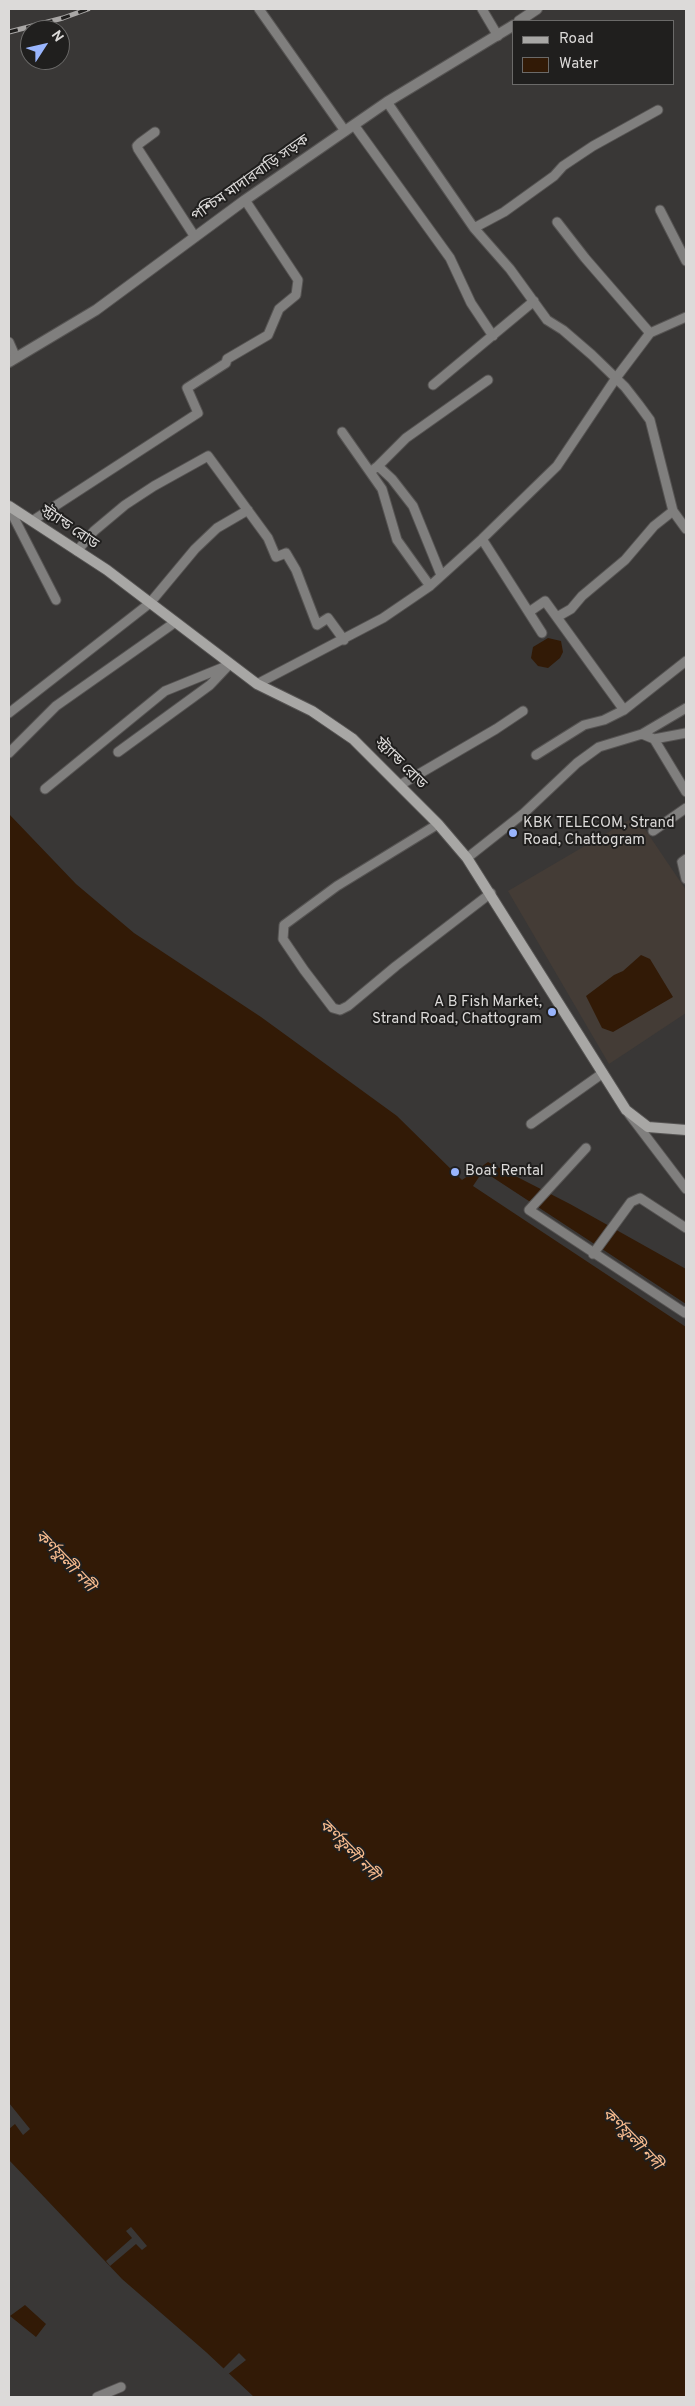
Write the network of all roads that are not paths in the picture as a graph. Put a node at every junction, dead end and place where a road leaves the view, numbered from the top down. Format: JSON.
{"nodes":[{"id":1,"x":259,"y":9,"type":"edge"},
{"id":2,"x":482,"y":9,"type":"edge"},
{"id":3,"x":537,"y":9,"type":"edge"},
{"id":4,"x":520,"y":20,"type":"edge"},
{"id":5,"x":512,"y":26,"type":"edge"},
{"id":6,"x":498,"y":36,"type":"junction"},
{"id":7,"x":387,"y":102,"type":"junction"},
{"id":8,"x":658,"y":110,"type":"dead end"},
{"id":9,"x":350,"y":128,"type":"junction"},
{"id":10,"x":154,"y":132,"type":"dead end"},
{"id":11,"x":245,"y":200,"type":"junction"},
{"id":12,"x":660,"y":210,"type":"dead end"},
{"id":13,"x":556,"y":222,"type":"dead end"},
{"id":14,"x":474,"y":228,"type":"junction"},
{"id":15,"x":195,"y":237,"type":"junction"},
{"id":16,"x":686,"y":261,"type":"edge"},
{"id":17,"x":534,"y":302,"type":"junction"},
{"id":18,"x":686,"y":317,"type":"edge"},
{"id":19,"x":650,"y":333,"type":"junction"},
{"id":20,"x":493,"y":336,"type":"junction"},
{"id":21,"x":9,"y":342,"type":"edge"},
{"id":22,"x":12,"y":360,"type":"edge"},
{"id":23,"x":616,"y":378,"type":"junction"},
{"id":24,"x":488,"y":380,"type":"dead end"},
{"id":25,"x":434,"y":385,"type":"dead end"},
{"id":26,"x":342,"y":432,"type":"dead end"},
{"id":27,"x":378,"y":466,"type":"junction"},
{"id":28,"x":369,"y":472,"type":"junction"},
{"id":29,"x":9,"y":507,"type":"edge"},
{"id":30,"x":248,"y":510,"type":"junction"},
{"id":31,"x":673,"y":511,"type":"junction"},
{"id":32,"x":32,"y":521,"type":"junction"},
{"id":33,"x":686,"y":529,"type":"edge"},
{"id":34,"x":482,"y":539,"type":"junction"},
{"id":35,"x":77,"y":550,"type":"junction"},
{"id":36,"x":441,"y":575,"type":"junction"},
{"id":37,"x":430,"y":586,"type":"junction"},
{"id":38,"x":56,"y":600,"type":"dead end"},
{"id":39,"x":150,"y":602,"type":"junction"},
{"id":40,"x":529,"y":612,"type":"junction"},
{"id":41,"x":558,"y":617,"type":"junction"},
{"id":42,"x":174,"y":623,"type":"junction"},
{"id":43,"x":542,"y":633,"type":"dead end"},
{"id":44,"x":344,"y":640,"type":"junction"},
{"id":45,"x":686,"y":661,"type":"edge"},
{"id":46,"x":229,"y":664,"type":"junction"},
{"id":47,"x":257,"y":684,"type":"junction"},
{"id":48,"x":686,"y":708,"type":"edge"},
{"id":49,"x":624,"y":710,"type":"junction"},
{"id":50,"x":523,"y":711,"type":"dead end"},
{"id":51,"x":9,"y":713,"type":"edge"},
{"id":52,"x":686,"y":733,"type":"edge"},
{"id":53,"x":642,"y":734,"type":"junction"},
{"id":54,"x":654,"y":739,"type":"junction"},
{"id":55,"x":118,"y":752,"type":"dead end"},
{"id":56,"x":9,"y":753,"type":"edge"},
{"id":57,"x":536,"y":755,"type":"dead end"},
{"id":58,"x":400,"y":785,"type":"junction"},
{"id":59,"x":45,"y":789,"type":"dead end"},
{"id":60,"x":686,"y":792,"type":"edge"},
{"id":61,"x":686,"y":808,"type":"edge"},
{"id":62,"x":438,"y":824,"type":"junction"},
{"id":63,"x":653,"y":830,"type":"dead end"},
{"id":64,"x":467,"y":858,"type":"junction"},
{"id":65,"x":686,"y":859,"type":"edge"},
{"id":66,"x":686,"y":878,"type":"edge"},
{"id":67,"x":490,"y":893,"type":"junction"},
{"id":68,"x":603,"y":1073,"type":"junction"},
{"id":69,"x":626,"y":1110,"type":"junction"},
{"id":70,"x":686,"y":1123,"type":"edge"},
{"id":71,"x":531,"y":1124,"type":"dead end"},
{"id":72,"x":681,"y":1130,"type":"edge"},
{"id":73,"x":586,"y":1148,"type":"dead end"},
{"id":74,"x":686,"y":1189,"type":"edge"},
{"id":75,"x":686,"y":1228,"type":"edge"},
{"id":76,"x":593,"y":1254,"type":"junction"},
{"id":77,"x":686,"y":1312,"type":"edge"},
{"id":78,"x":121,"y":2387,"type":"dead end"},
{"id":79,"x":97,"y":2397,"type":"edge"}],
"edges":[{"from":1,"to":9,"type":"street"},
{"from":2,"to":6,"type":"street"},
{"from":3,"to":4,"type":"street"},
{"from":5,"to":6,"type":"street","name":"পশ্চিম মাদারবাড়ি সড়ক"},
{"from":6,"to":7,"type":"street","name":"পশ্চিম মাদারবাড়ি সড়ক"},
{"from":7,"to":9,"type":"street","name":"পশ্চিম মাদারবাড়ি সড়ক"},
{"from":7,"to":14,"type":"street"},
{"from":8,"to":14,"type":"street"},
{"from":9,"to":11,"type":"street","name":"পশ্চিম মাদারবাড়ি সড়ক"},
{"from":9,"to":20,"type":"street"},
{"from":10,"to":15,"type":"street"},
{"from":11,"to":15,"type":"street","name":"পশ্চিম মাদারবাড়ি সড়ক"},
{"from":11,"to":32,"type":"street"},
{"from":12,"to":16,"type":"street"},
{"from":13,"to":19,"type":"street"},
{"from":14,"to":17,"type":"street"},
{"from":15,"to":22,"type":"street","name":"পশ্চিম মাদারবাড়ি সড়ক"},
{"from":17,"to":20,"type":"street"},
{"from":17,"to":23,"type":"street"},
{"from":18,"to":19,"type":"street"},
{"from":19,"to":23,"type":"street"},
{"from":20,"to":25,"type":"street"},
{"from":21,"to":22,"type":"street"},
{"from":23,"to":31,"type":"street"},
{"from":23,"to":34,"type":"street"},
{"from":24,"to":27,"type":"street"},
{"from":26,"to":28,"type":"street"},
{"from":27,"to":28,"type":"street"},
{"from":27,"to":36,"type":"street"},
{"from":28,"to":37,"type":"street"},
{"from":29,"to":32,"type":"main road","name":"স্ট্র্যান্ড রোড"},
{"from":29,"to":38,"type":"street"},
{"from":30,"to":35,"type":"street"},
{"from":30,"to":39,"type":"street"},
{"from":30,"to":44,"type":"street"},
{"from":31,"to":33,"type":"street"},
{"from":31,"to":41,"type":"street"},
{"from":32,"to":35,"type":"main road","name":"স্ট্র্যান্ড রোড"},
{"from":34,"to":36,"type":"street"},
{"from":34,"to":40,"type":"street"},
{"from":35,"to":39,"type":"main road","name":"স্ট্র্যান্ড রোড"},
{"from":36,"to":37,"type":"street"},
{"from":37,"to":44,"type":"street"},
{"from":39,"to":42,"type":"main road","name":"স্ট্র্যান্ড রোড"},
{"from":39,"to":51,"type":"street"},
{"from":40,"to":41,"type":"street"},
{"from":40,"to":43,"type":"street"},
{"from":41,"to":49,"type":"street"},
{"from":42,"to":46,"type":"main road","name":"স্ট্র্যান্ড রোড"},
{"from":42,"to":56,"type":"street"},
{"from":44,"to":47,"type":"street"},
{"from":45,"to":49,"type":"street"},
{"from":46,"to":47,"type":"main road","name":"স্ট্র্যান্ড রোড"},
{"from":46,"to":55,"type":"street"},
{"from":46,"to":59,"type":"street"},
{"from":47,"to":58,"type":"main road","name":"স্ট্র্যান্ড রোড"},
{"from":48,"to":53,"type":"street"},
{"from":49,"to":57,"type":"street"},
{"from":50,"to":58,"type":"street"},
{"from":52,"to":54,"type":"street"},
{"from":53,"to":54,"type":"street"},
{"from":53,"to":64,"type":"street"},
{"from":54,"to":60,"type":"street"},
{"from":58,"to":62,"type":"main road","name":"স্ট্র্যান্ড রোড"},
{"from":61,"to":63,"type":"street"},
{"from":62,"to":64,"type":"main road","name":"স্ট্র্যান্ড রোড"},
{"from":62,"to":67,"type":"street"},
{"from":64,"to":67,"type":"main road","name":"স্ট্র্যান্ড রোড"},
{"from":65,"to":66,"type":"street"},
{"from":67,"to":68,"type":"main road","name":"স্ট্র্যান্ড রোড"},
{"from":68,"to":69,"type":"main road","name":"স্ট্র্যান্ড রোড"},
{"from":68,"to":71,"type":"street"},
{"from":69,"to":72,"type":"main road","name":"স্ট্র্যান্ড রোড"},
{"from":69,"to":74,"type":"street"},
{"from":70,"to":72,"type":"main road"},
{"from":73,"to":76,"type":"street"},
{"from":75,"to":76,"type":"street"},
{"from":76,"to":77,"type":"street"},
{"from":78,"to":79,"type":"street"}]}
